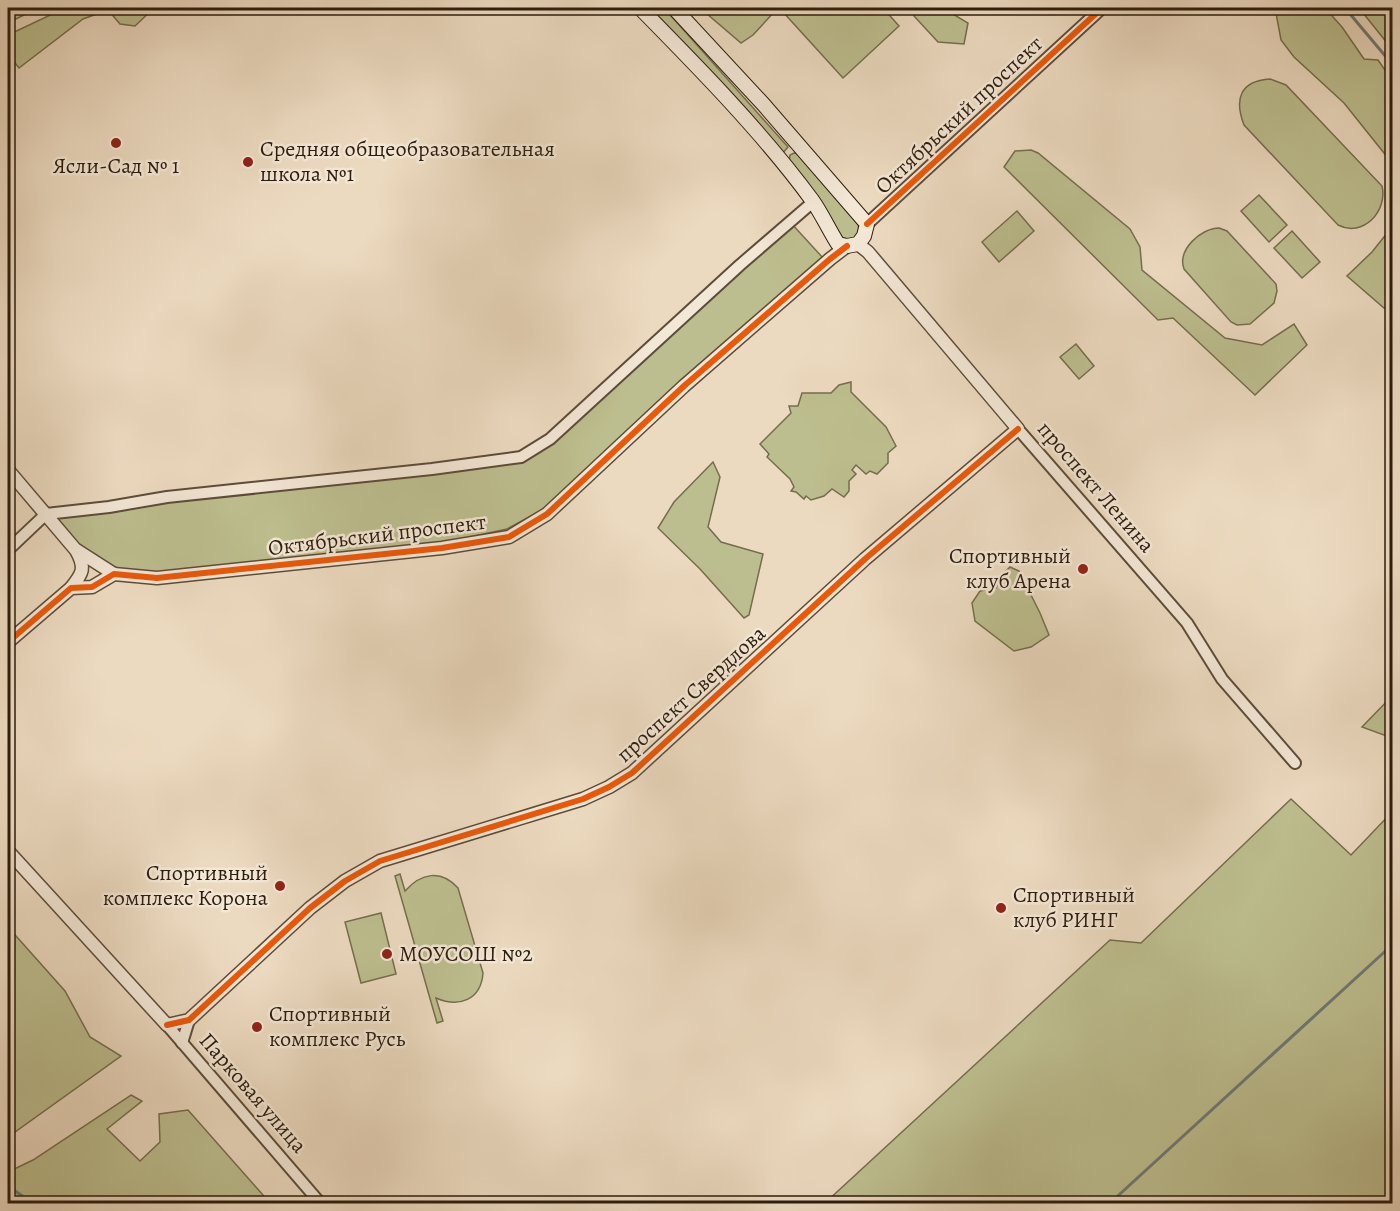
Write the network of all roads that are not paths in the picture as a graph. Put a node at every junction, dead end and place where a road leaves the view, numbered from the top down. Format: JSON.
{"nodes":[{"id":1,"x":640,"y":8,"type":"edge"},
{"id":2,"x":674,"y":8,"type":"edge"},
{"id":3,"x":1102,"y":8,"type":"edge"},
{"id":4,"x":799,"y":147,"type":"junction"},
{"id":5,"x":782,"y":163,"type":"junction"},
{"id":6,"x":813,"y":202,"type":"junction"},
{"id":7,"x":867,"y":224,"type":"junction"},
{"id":8,"x":853,"y":245,"type":"junction"},
{"id":9,"x":1018,"y":429,"type":"junction"},
{"id":10,"x":8,"y":470,"type":"edge"},
{"id":11,"x":46,"y":513,"type":"junction"},
{"id":12,"x":75,"y":549,"type":"junction"},
{"id":13,"x":8,"y":550,"type":"edge"},
{"id":14,"x":114,"y":574,"type":"junction"},
{"id":15,"x":71,"y":588,"type":"junction"},
{"id":16,"x":8,"y":642,"type":"edge"},
{"id":17,"x":1295,"y":763,"type":"dead end"},
{"id":18,"x":8,"y":851,"type":"edge"},
{"id":19,"x":189,"y":1020,"type":"junction"},
{"id":20,"x":167,"y":1025,"type":"junction"},
{"id":21,"x":182,"y":1043,"type":"junction"},
{"id":22,"x":321,"y":1203,"type":"edge"}],
"edges":[{"from":1,"to":5,"type":"main road","name":"проспект Ленина"},
{"from":2,"to":4,"type":"main road"},
{"from":3,"to":7,"type":"street","name":"Октябрьский проспект"},
{"from":4,"to":5,"type":"main road"},
{"from":4,"to":7,"type":"main road"},
{"from":5,"to":6,"type":"main road","name":"проспект Ленина"},
{"from":6,"to":8,"type":"main road","name":"проспект Ленина"},
{"from":6,"to":11,"type":"street"},
{"from":7,"to":8,"type":"main road"},
{"from":8,"to":9,"type":"street","name":"проспект Ленина"},
{"from":8,"to":14,"type":"street","name":"Октябрьский проспект"},
{"from":9,"to":17,"type":"street","name":"проспект Ленина"},
{"from":9,"to":19,"type":"street","name":"проспект Свердлова"},
{"from":10,"to":11,"type":"street"},
{"from":11,"to":12,"type":"street"},
{"from":11,"to":13,"type":"street"},
{"from":12,"to":14,"type":"street"},
{"from":12,"to":15,"type":"street"},
{"from":14,"to":15,"type":"street"},
{"from":15,"to":16,"type":"street"},
{"from":18,"to":20,"type":"street","name":"Парковая улица"},
{"from":19,"to":20,"type":"street","name":"проспект Свердлова"},
{"from":19,"to":21,"type":"street"},
{"from":20,"to":21,"type":"street","name":"Парковая улица"},
{"from":21,"to":22,"type":"street","name":"Парковая улица"}]}
